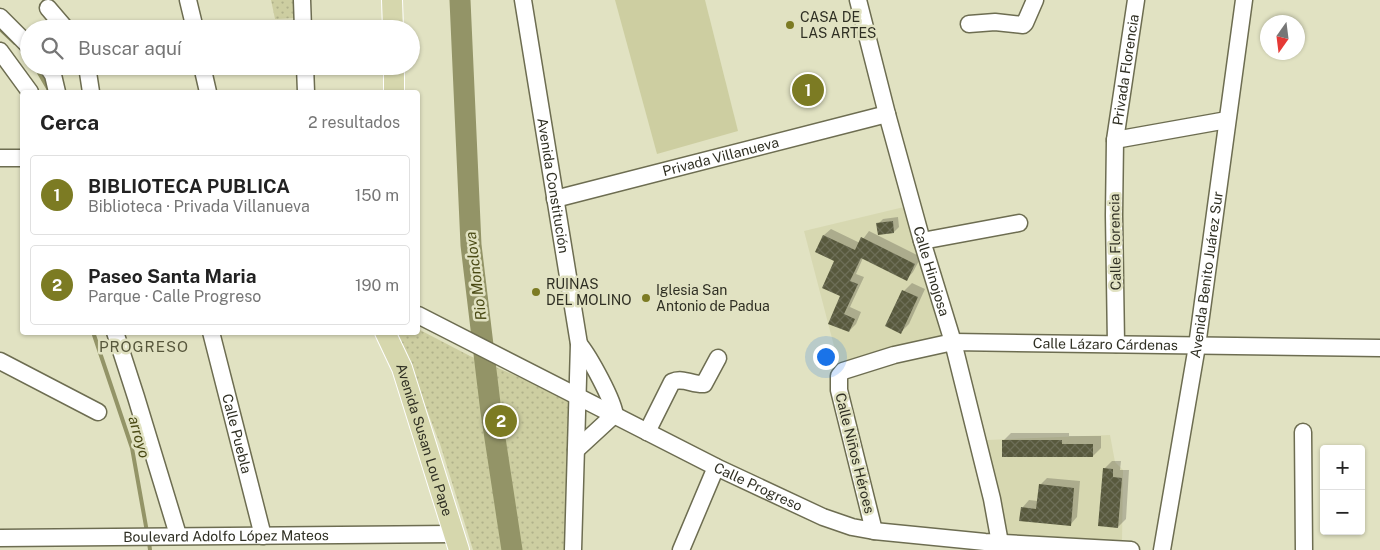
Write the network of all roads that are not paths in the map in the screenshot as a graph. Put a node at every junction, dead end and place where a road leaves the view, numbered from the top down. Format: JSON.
{"nodes":[{"id":1,"x":188,"y":0,"type":"edge"},
{"id":2,"x":302,"y":0,"type":"edge"},
{"id":3,"x":392,"y":0,"type":"edge"},
{"id":4,"x":523,"y":0,"type":"edge"},
{"id":5,"x":858,"y":0,"type":"edge"},
{"id":6,"x":1035,"y":0,"type":"edge"},
{"id":7,"x":1136,"y":0,"type":"edge"},
{"id":8,"x":1244,"y":0,"type":"edge"},
{"id":9,"x":48,"y":8,"type":"dead end"},
{"id":10,"x":0,"y":17,"type":"edge"},
{"id":11,"x":58,"y":20,"type":"edge"},
{"id":12,"x":192,"y":20,"type":"edge"},
{"id":13,"x":303,"y":20,"type":"edge"},
{"id":14,"x":393,"y":20,"type":"edge"},
{"id":15,"x":968,"y":24,"type":"dead end"},
{"id":16,"x":20,"y":37,"type":"edge"},
{"id":17,"x":3,"y":59,"type":"edge"},
{"id":18,"x":53,"y":75,"type":"edge"},
{"id":19,"x":88,"y":75,"type":"edge"},
{"id":20,"x":204,"y":75,"type":"edge"},
{"id":21,"x":305,"y":75,"type":"edge"},
{"id":22,"x":394,"y":75,"type":"edge"},
{"id":23,"x":28,"y":90,"type":"edge"},
{"id":24,"x":57,"y":90,"type":"edge"},
{"id":25,"x":90,"y":90,"type":"edge"},
{"id":26,"x":208,"y":90,"type":"edge"},
{"id":27,"x":306,"y":90,"type":"edge"},
{"id":28,"x":394,"y":90,"type":"edge"},
{"id":29,"x":887,"y":114,"type":"junction"},
{"id":30,"x":1227,"y":120,"type":"junction"},
{"id":31,"x":1115,"y":140,"type":"junction"},
{"id":32,"x":0,"y":158,"type":"edge"},
{"id":33,"x":20,"y":158,"type":"edge"},
{"id":34,"x":555,"y":199,"type":"junction"},
{"id":35,"x":1019,"y":223,"type":"dead end"},
{"id":36,"x":922,"y":241,"type":"junction"},
{"id":37,"x":420,"y":316,"type":"edge"},
{"id":38,"x":116,"y":335,"type":"edge"},
{"id":39,"x":212,"y":335,"type":"edge"},
{"id":40,"x":386,"y":335,"type":"edge"},
{"id":41,"x":953,"y":342,"type":"junction"},
{"id":42,"x":579,"y":344,"type":"junction"},
{"id":43,"x":1116,"y":344,"type":"junction"},
{"id":44,"x":1197,"y":346,"type":"junction"},
{"id":45,"x":1380,"y":348,"type":"edge"},
{"id":46,"x":718,"y":358,"type":"dead end"},
{"id":47,"x":0,"y":361,"type":"edge"},
{"id":48,"x":577,"y":396,"type":"junction"},
{"id":49,"x":98,"y":412,"type":"dead end"},
{"id":50,"x":615,"y":415,"type":"junction"},
{"id":51,"x":647,"y":432,"type":"junction"},
{"id":52,"x":1303,"y":432,"type":"dead end"},
{"id":53,"x":576,"y":450,"type":"junction"},
{"id":54,"x":716,"y":468,"type":"junction"},
{"id":55,"x":874,"y":531,"type":"junction"},
{"id":56,"x":175,"y":536,"type":"junction"},
{"id":57,"x":263,"y":536,"type":"junction"},
{"id":58,"x":0,"y":538,"type":"edge"},
{"id":59,"x":456,"y":542,"type":"edge"},
{"id":60,"x":990,"y":545,"type":"edge"},
{"id":61,"x":573,"y":550,"type":"edge"},
{"id":62,"x":681,"y":550,"type":"edge"},
{"id":63,"x":1131,"y":550,"type":"edge"},
{"id":64,"x":1162,"y":550,"type":"edge"},
{"id":65,"x":1304,"y":550,"type":"edge"}],
"edges":[{"from":1,"to":12,"type":"street"},
{"from":2,"to":13,"type":"street"},
{"from":3,"to":14,"type":"main road"},
{"from":4,"to":34,"type":"street","name":"Avenida Constitución"},
{"from":5,"to":29,"type":"street","name":"Calle Hinojosa"},
{"from":6,"to":15,"type":"street"},
{"from":7,"to":31,"type":"street","name":"Privada Florencia"},
{"from":8,"to":30,"type":"street","name":"Avenida Benito Juárez Sur"},
{"from":9,"to":11,"type":"street"},
{"from":10,"to":16,"type":"street"},
{"from":17,"to":23,"type":"street"},
{"from":18,"to":24,"type":"street"},
{"from":19,"to":25,"type":"street"},
{"from":20,"to":26,"type":"street"},
{"from":21,"to":27,"type":"street"},
{"from":22,"to":28,"type":"main road"},
{"from":29,"to":34,"type":"street","name":"Privada Villanueva"},
{"from":29,"to":36,"type":"street","name":"Calle Hinojosa"},
{"from":30,"to":31,"type":"street"},
{"from":30,"to":44,"type":"street","name":"Avenida Benito Juárez Sur"},
{"from":31,"to":43,"type":"street","name":"Calle Florencia"},
{"from":32,"to":33,"type":"street"},
{"from":34,"to":42,"type":"street","name":"Avenida Constitución"},
{"from":35,"to":36,"type":"street"},
{"from":36,"to":41,"type":"street","name":"Calle Hinojosa"},
{"from":37,"to":48,"type":"street","name":"Calle Progreso"},
{"from":38,"to":56,"type":"street"},
{"from":39,"to":57,"type":"street","name":"Calle Puebla"},
{"from":40,"to":59,"type":"main road","name":"Avenida Susan Lou Pape"},
{"from":41,"to":43,"type":"street","name":"Calle Lázaro Cárdenas"},
{"from":41,"to":55,"type":"street","name":"Calle Niños Héroes"},
{"from":41,"to":60,"type":"street","name":"Calle Hinojosa"},
{"from":42,"to":48,"type":"street","name":"Avenida Constitución"},
{"from":42,"to":50,"type":"street"},
{"from":43,"to":44,"type":"street","name":"Calle Lázaro Cárdenas"},
{"from":44,"to":45,"type":"street","name":"Calle Lázaro Cárdenas"},
{"from":44,"to":64,"type":"street","name":"Avenida Benito Juárez Sur"},
{"from":46,"to":51,"type":"street"},
{"from":47,"to":49,"type":"street"},
{"from":48,"to":50,"type":"street","name":"Calle Progreso"},
{"from":48,"to":53,"type":"street","name":"Avenida Constitución"},
{"from":50,"to":51,"type":"street","name":"Calle Progreso"},
{"from":50,"to":53,"type":"street"},
{"from":51,"to":54,"type":"street","name":"Calle Progreso"},
{"from":52,"to":65,"type":"street"},
{"from":53,"to":61,"type":"street","name":"Avenida Constitución"},
{"from":54,"to":55,"type":"street","name":"Calle Progreso"},
{"from":54,"to":62,"type":"street"},
{"from":55,"to":60,"type":"street","name":"Calle Progreso"},
{"from":56,"to":57,"type":"street","name":"Boulevard Adolfo López Mateos"},
{"from":56,"to":58,"type":"street","name":"Boulevard Adolfo López Mateos"},
{"from":57,"to":59,"type":"street","name":"Boulevard Adolfo López Mateos"},
{"from":60,"to":63,"type":"street","name":"Calle Progreso"}]}
